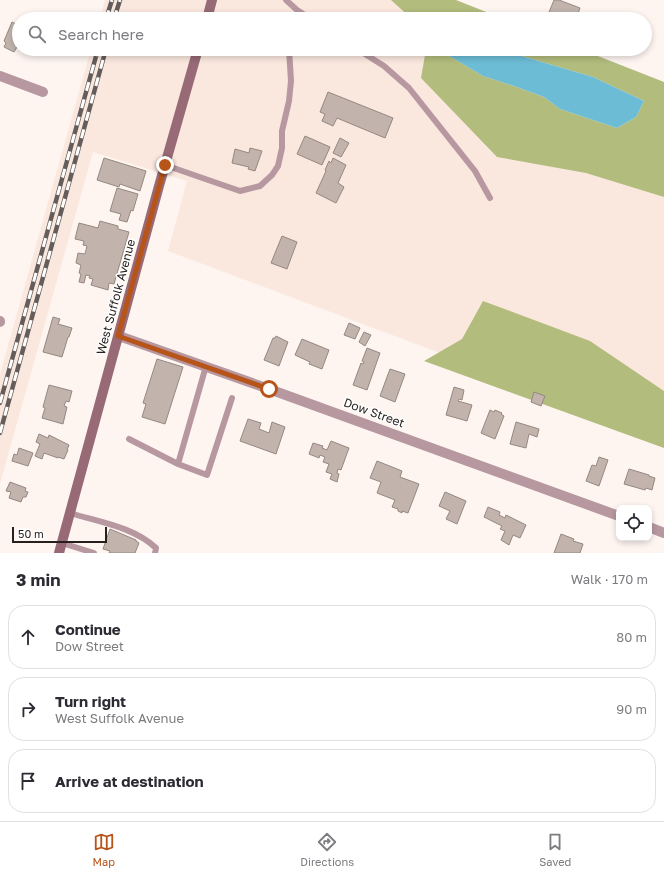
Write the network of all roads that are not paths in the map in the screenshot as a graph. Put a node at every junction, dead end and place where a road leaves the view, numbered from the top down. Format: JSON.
{"nodes":[{"id":1,"x":212,"y":0,"type":"edge"},
{"id":2,"x":286,"y":0,"type":"edge"},
{"id":3,"x":298,"y":11,"type":"edge"},
{"id":4,"x":209,"y":12,"type":"edge"},
{"id":5,"x":196,"y":56,"type":"edge"},
{"id":6,"x":289,"y":56,"type":"edge"},
{"id":7,"x":368,"y":56,"type":"edge"},
{"id":8,"x":0,"y":76,"type":"edge"},
{"id":9,"x":43,"y":92,"type":"dead end"},
{"id":10,"x":165,"y":165,"type":"junction"},
{"id":11,"x":490,"y":198,"type":"dead end"},
{"id":12,"x":118,"y":336,"type":"junction"},
{"id":13,"x":206,"y":366,"type":"junction"},
{"id":14,"x":232,"y":398,"type":"dead end"},
{"id":15,"x":129,"y":439,"type":"dead end"},
{"id":16,"x":178,"y":464,"type":"junction"},
{"id":17,"x":70,"y":513,"type":"junction"},
{"id":18,"x":616,"y":515,"type":"edge"},
{"id":19,"x":652,"y":528,"type":"edge"},
{"id":20,"x":664,"y":532,"type":"edge"},
{"id":21,"x":61,"y":548,"type":"edge"},
{"id":22,"x":94,"y":553,"type":"edge"},
{"id":23,"x":155,"y":553,"type":"edge"}],
"edges":[{"from":1,"to":4,"type":"main road"},
{"from":2,"to":3,"type":"lane"},
{"from":5,"to":10,"type":"main road","name":"West Suffolk Avenue"},
{"from":6,"to":10,"type":"lane"},
{"from":7,"to":11,"type":"lane"},
{"from":8,"to":9,"type":"street"},
{"from":10,"to":12,"type":"main road","name":"West Suffolk Avenue"},
{"from":12,"to":13,"type":"street","name":"Dow Street"},
{"from":12,"to":17,"type":"main road","name":"West Suffolk Avenue"},
{"from":13,"to":16,"type":"lane"},
{"from":13,"to":18,"type":"street","name":"Dow Street"},
{"from":14,"to":16,"type":"lane"},
{"from":15,"to":16,"type":"lane"},
{"from":17,"to":21,"type":"main road","name":"West Suffolk Avenue"},
{"from":17,"to":23,"type":"lane"},
{"from":19,"to":20,"type":"street"},
{"from":21,"to":22,"type":"lane"}]}
